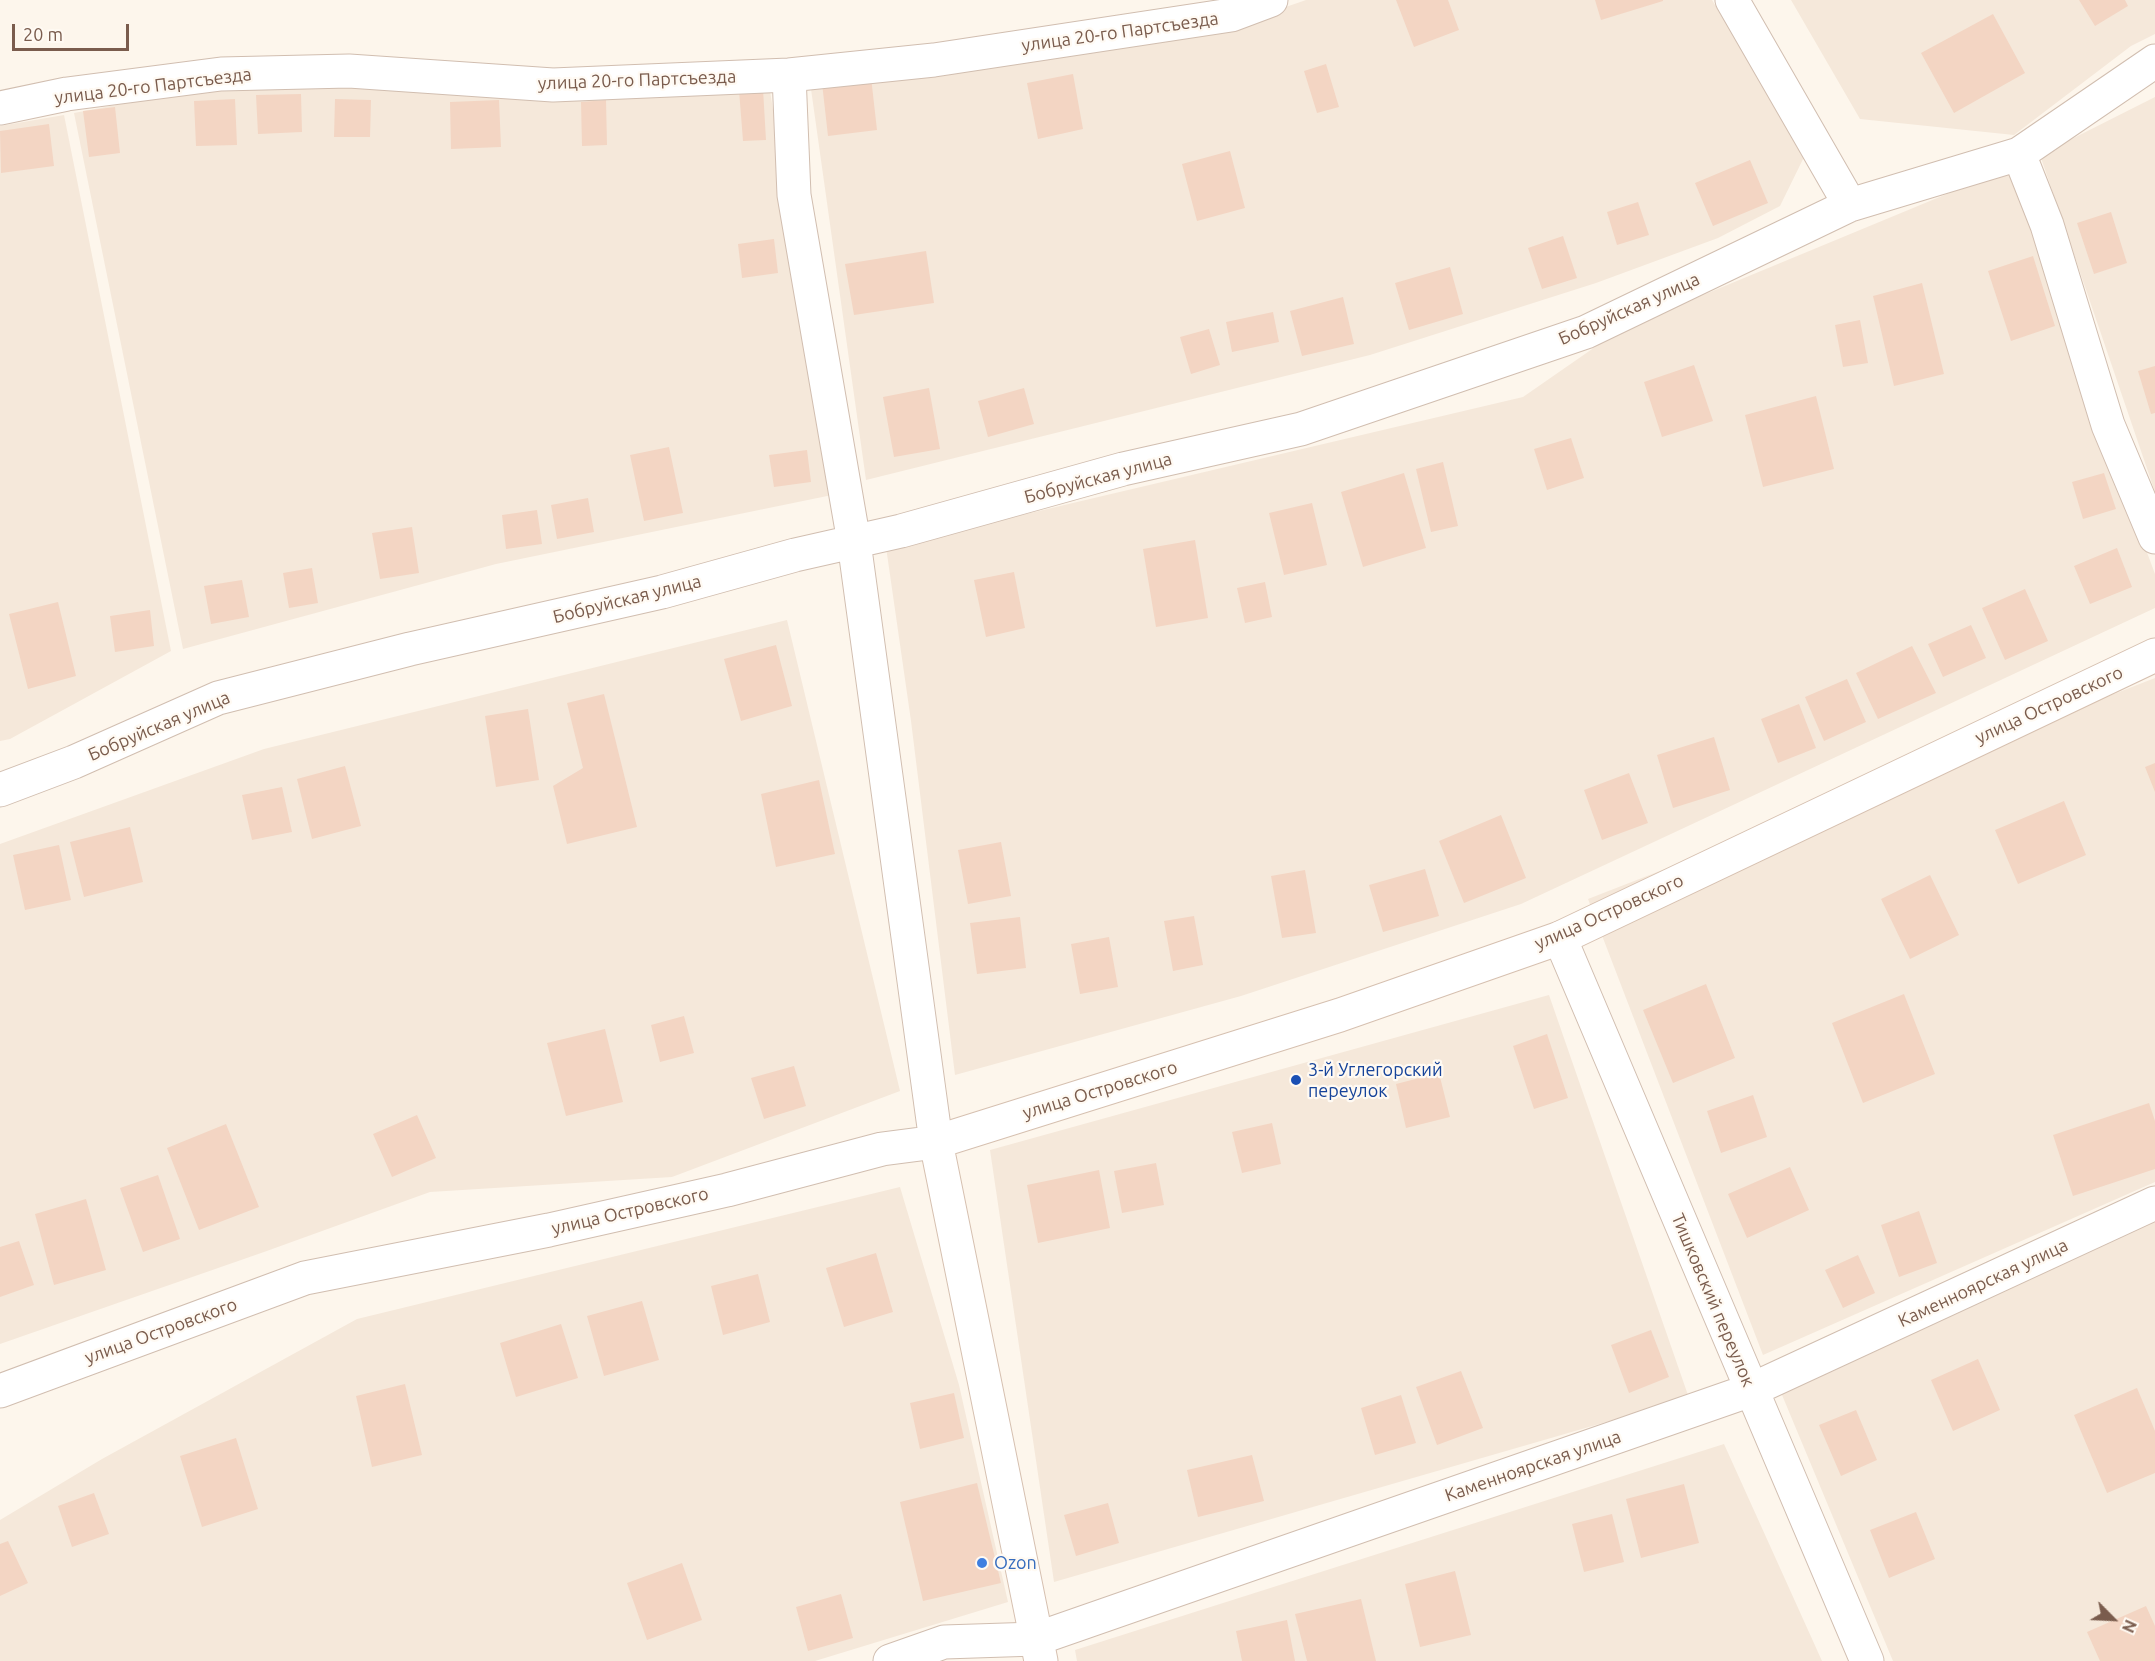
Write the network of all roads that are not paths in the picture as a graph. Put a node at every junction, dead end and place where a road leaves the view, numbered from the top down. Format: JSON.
{"nodes":[{"id":1,"x":1271,"y":0,"type":"edge"},
{"id":2,"x":1732,"y":0,"type":"edge"},
{"id":3,"x":2155,"y":61,"type":"edge"},
{"id":4,"x":789,"y":75,"type":"junction"},
{"id":5,"x":0,"y":108,"type":"edge"},
{"id":6,"x":2019,"y":154,"type":"junction"},
{"id":7,"x":1850,"y":206,"type":"junction"},
{"id":8,"x":2155,"y":537,"type":"edge"},
{"id":9,"x":854,"y":542,"type":"junction"},
{"id":10,"x":2155,"y":655,"type":"edge"},
{"id":11,"x":0,"y":790,"type":"edge"},
{"id":12,"x":1560,"y":938,"type":"junction"},
{"id":13,"x":936,"y":1142,"type":"junction"},
{"id":14,"x":2155,"y":1203,"type":"edge"},
{"id":15,"x":1751,"y":1390,"type":"junction"},
{"id":16,"x":0,"y":1391,"type":"edge"},
{"id":17,"x":1038,"y":1650,"type":"edge"},
{"id":18,"x":890,"y":1661,"type":"edge"},
{"id":19,"x":1867,"y":1661,"type":"edge"}],
"edges":[{"from":1,"to":4,"type":"street","name":"улица 20-го Партсъезда"},
{"from":2,"to":7,"type":"street"},
{"from":3,"to":6,"type":"street","name":"Бобруйская улица"},
{"from":4,"to":5,"type":"street","name":"улица 20-го Партсъезда"},
{"from":4,"to":9,"type":"street"},
{"from":6,"to":7,"type":"street","name":"Бобруйская улица"},
{"from":6,"to":8,"type":"street"},
{"from":7,"to":9,"type":"street","name":"Бобруйская улица"},
{"from":9,"to":11,"type":"street","name":"Бобруйская улица"},
{"from":9,"to":13,"type":"street"},
{"from":10,"to":12,"type":"street","name":"улица Островского"},
{"from":12,"to":13,"type":"street","name":"улица Островского"},
{"from":12,"to":15,"type":"street","name":"Тишковский переулок"},
{"from":13,"to":16,"type":"street","name":"улица Островского"},
{"from":13,"to":17,"type":"street"},
{"from":14,"to":15,"type":"street","name":"Каменноярская улица"},
{"from":15,"to":17,"type":"street","name":"Каменноярская улица"},
{"from":15,"to":19,"type":"street","name":"Тишковский переулок"},
{"from":17,"to":18,"type":"street","name":"Каменноярская улица"}]}
